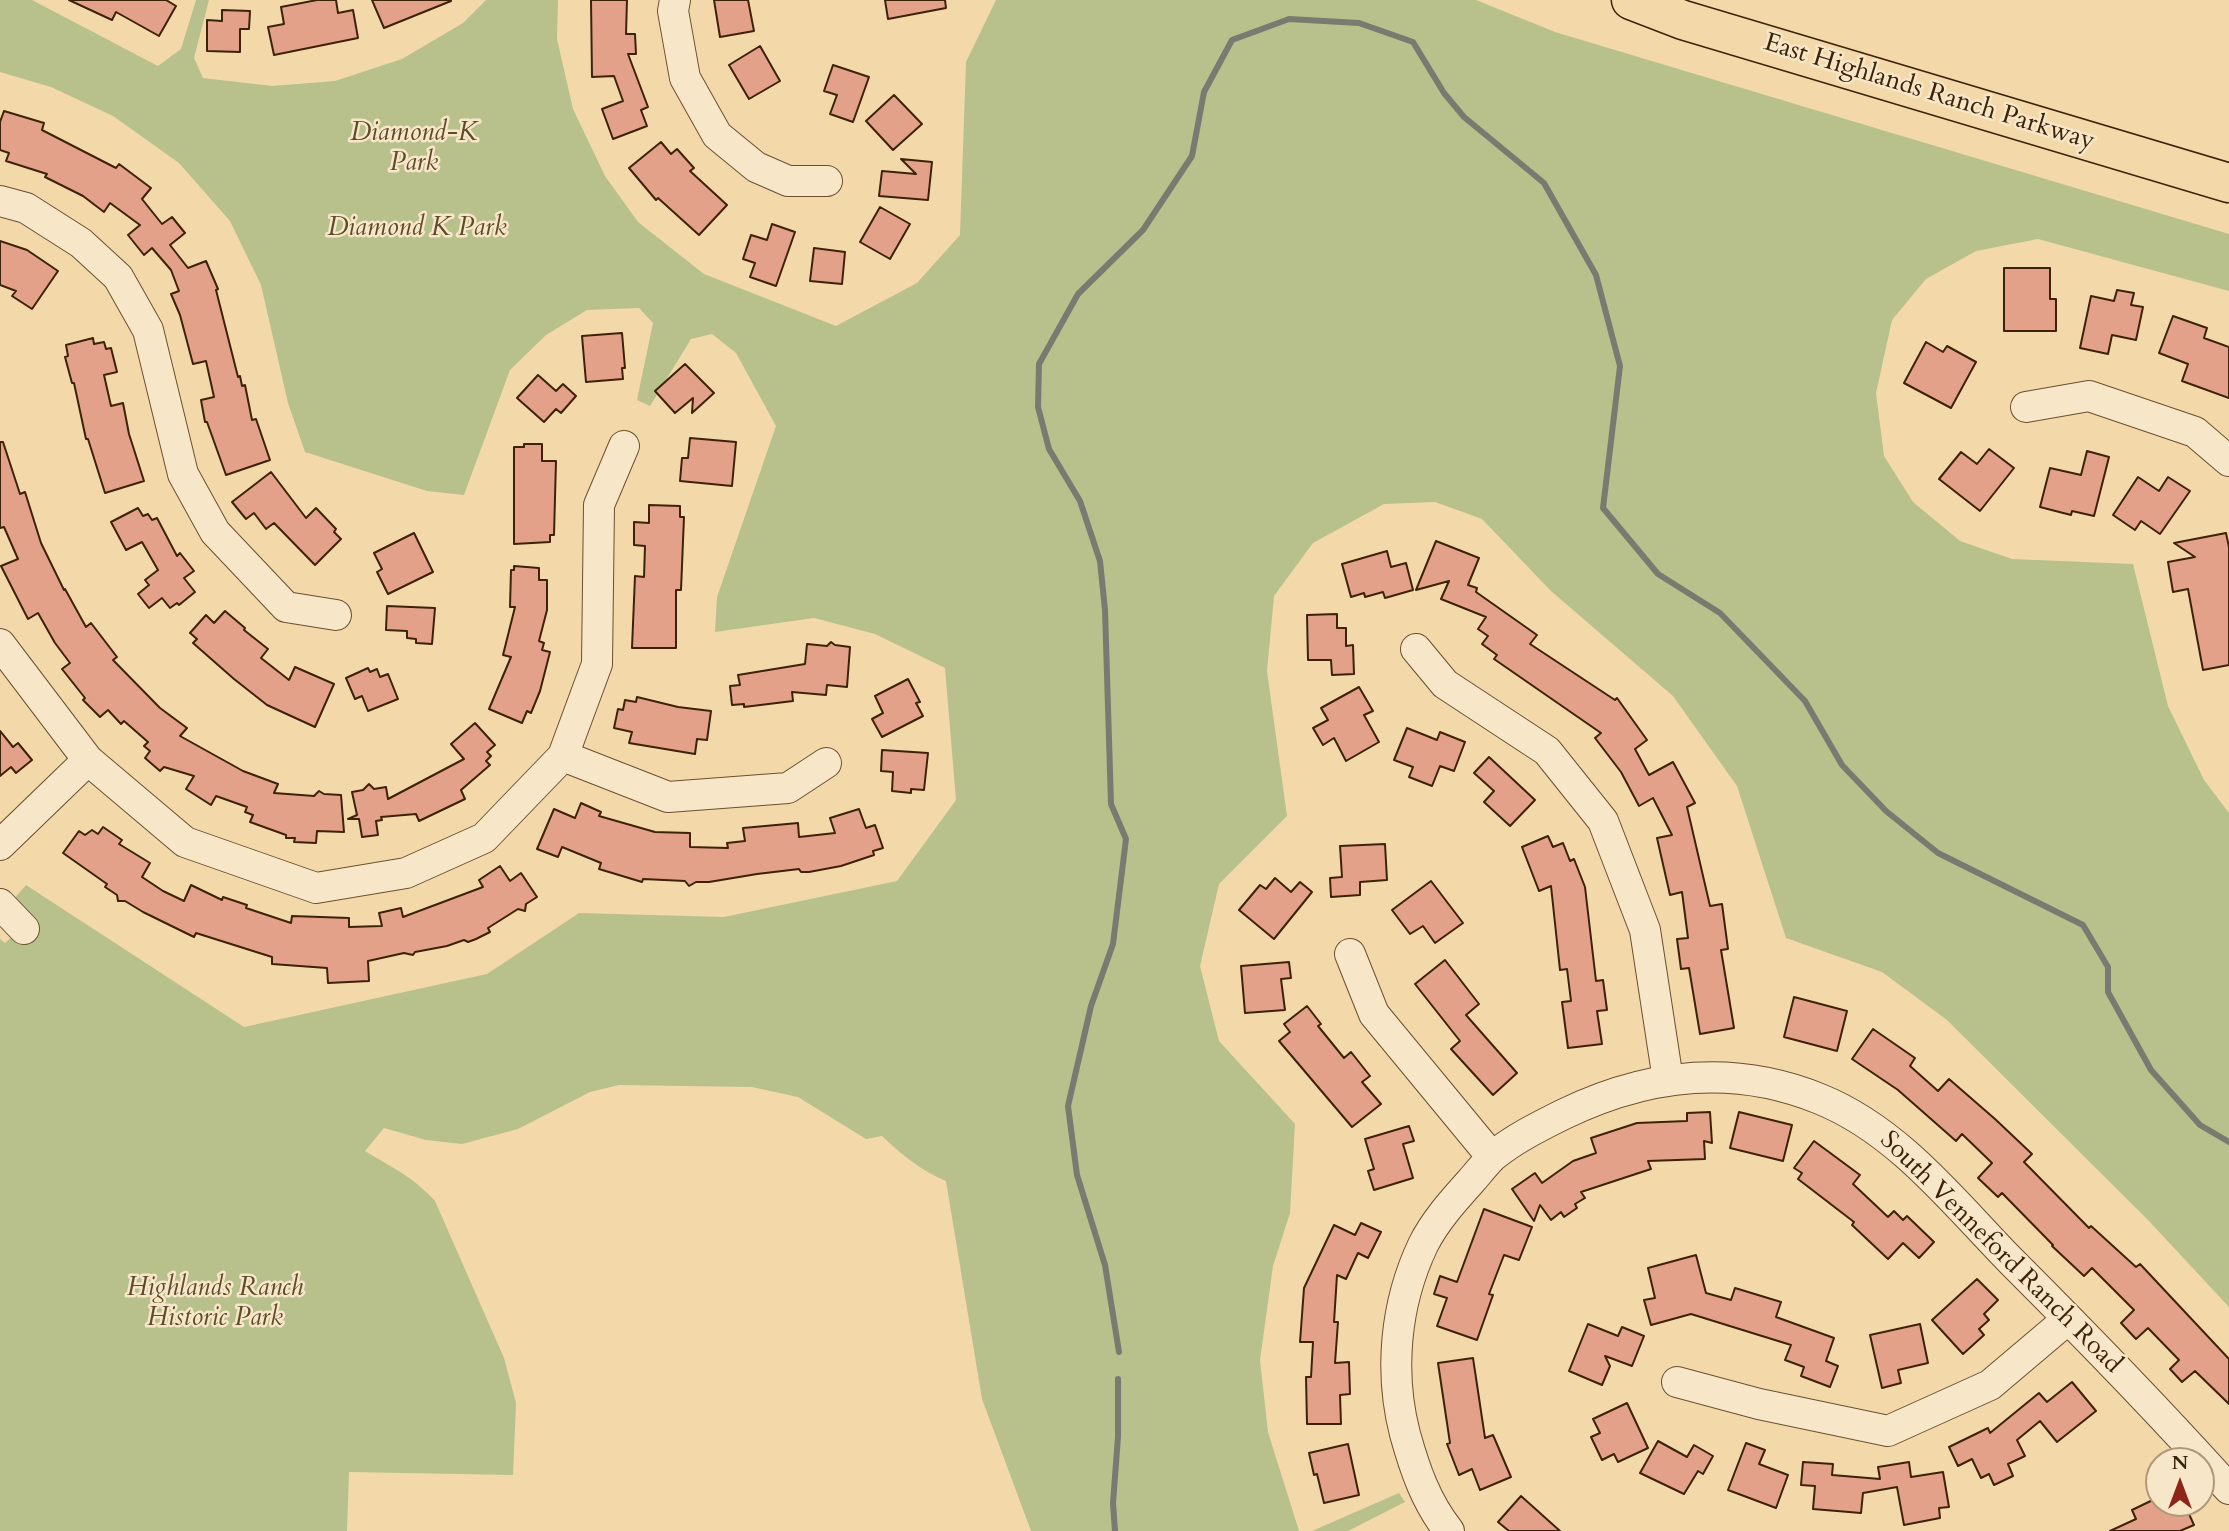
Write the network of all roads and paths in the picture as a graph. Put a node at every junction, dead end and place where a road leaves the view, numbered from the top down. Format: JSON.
{"nodes":[{"id":1,"x":674,"y":0,"type":"edge"},
{"id":2,"x":1631,"y":0,"type":"edge"},
{"id":3,"x":827,"y":181,"type":"dead end"},
{"id":4,"x":2229,"y":183,"type":"edge"},
{"id":5,"x":0,"y":201,"type":"edge"},
{"id":6,"x":2026,"y":407,"type":"dead end"},
{"id":7,"x":624,"y":446,"type":"dead end"},
{"id":8,"x":2229,"y":461,"type":"edge"},
{"id":9,"x":336,"y":615,"type":"dead end"},
{"id":10,"x":0,"y":644,"type":"edge"},
{"id":11,"x":1416,"y":649,"type":"dead end"},
{"id":12,"x":563,"y":756,"type":"junction"},
{"id":13,"x":88,"y":760,"type":"junction"},
{"id":14,"x":826,"y":762,"type":"dead end"},
{"id":15,"x":0,"y":845,"type":"edge"},
{"id":16,"x":0,"y":904,"type":"edge"},
{"id":17,"x":24,"y":929,"type":"dead end"},
{"id":18,"x":1350,"y":954,"type":"dead end"},
{"id":19,"x":1668,"y":1080,"type":"junction"},
{"id":20,"x":1492,"y":1157,"type":"junction"},
{"id":21,"x":2068,"y":1319,"type":"junction"},
{"id":22,"x":1677,"y":1382,"type":"dead end"},
{"id":23,"x":2229,"y":1489,"type":"edge"},
{"id":24,"x":1449,"y":1531,"type":"edge"}],
"edges":[{"from":1,"to":3,"type":"street"},
{"from":2,"to":4,"type":"main road","name":"East Highlands Ranch Parkway"},
{"from":5,"to":9,"type":"street"},
{"from":6,"to":8,"type":"street"},
{"from":7,"to":12,"type":"street"},
{"from":10,"to":13,"type":"street"},
{"from":11,"to":19,"type":"street"},
{"from":12,"to":13,"type":"street"},
{"from":12,"to":14,"type":"street"},
{"from":13,"to":15,"type":"street"},
{"from":16,"to":17,"type":"street"},
{"from":18,"to":20,"type":"street"},
{"from":19,"to":20,"type":"street","name":"South Venneford Ranch Road"},
{"from":19,"to":21,"type":"street","name":"South Venneford Ranch Road"},
{"from":20,"to":24,"type":"street","name":"South Venneford Ranch Road"},
{"from":21,"to":22,"type":"street"},
{"from":21,"to":23,"type":"street","name":"South Venneford Ranch Road"}]}
